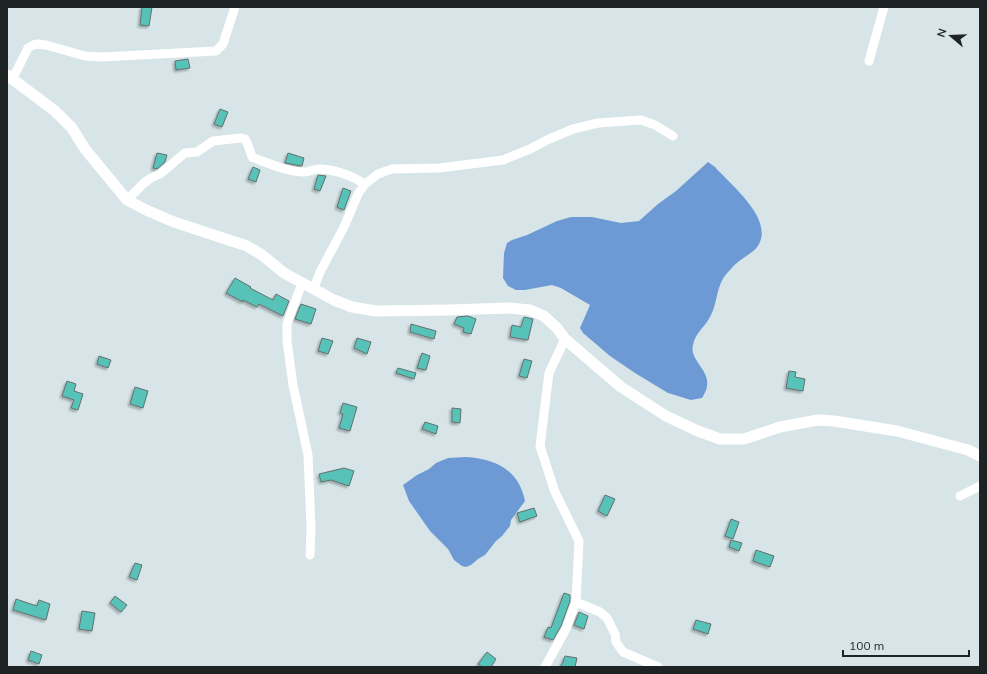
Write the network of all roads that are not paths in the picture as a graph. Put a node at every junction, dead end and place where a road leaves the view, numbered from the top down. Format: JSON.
{"nodes":[{"id":1,"x":235,"y":7,"type":"edge"},
{"id":2,"x":884,"y":7,"type":"edge"},
{"id":3,"x":869,"y":61,"type":"dead end"},
{"id":4,"x":10,"y":76,"type":"edge"},
{"id":5,"x":673,"y":136,"type":"dead end"},
{"id":6,"x":365,"y":184,"type":"junction"},
{"id":7,"x":127,"y":200,"type":"junction"},
{"id":8,"x":302,"y":283,"type":"junction"},
{"id":9,"x":314,"y":288,"type":"junction"},
{"id":10,"x":565,"y":339,"type":"junction"},
{"id":11,"x":980,"y":456,"type":"edge"},
{"id":12,"x":980,"y":486,"type":"edge"},
{"id":13,"x":960,"y":496,"type":"dead end"},
{"id":14,"x":310,"y":555,"type":"dead end"},
{"id":15,"x":576,"y":602,"type":"junction"},
{"id":16,"x":545,"y":667,"type":"edge"},
{"id":17,"x":658,"y":667,"type":"edge"}],
"edges":[{"from":1,"to":4,"type":"street"},
{"from":2,"to":3,"type":"street"},
{"from":4,"to":7,"type":"street"},
{"from":5,"to":6,"type":"street"},
{"from":6,"to":7,"type":"street"},
{"from":6,"to":9,"type":"street"},
{"from":7,"to":8,"type":"street"},
{"from":8,"to":9,"type":"street"},
{"from":8,"to":14,"type":"street"},
{"from":9,"to":10,"type":"street"},
{"from":10,"to":11,"type":"street"},
{"from":10,"to":15,"type":"street"},
{"from":12,"to":13,"type":"street"},
{"from":15,"to":16,"type":"street"},
{"from":15,"to":17,"type":"street"}]}
